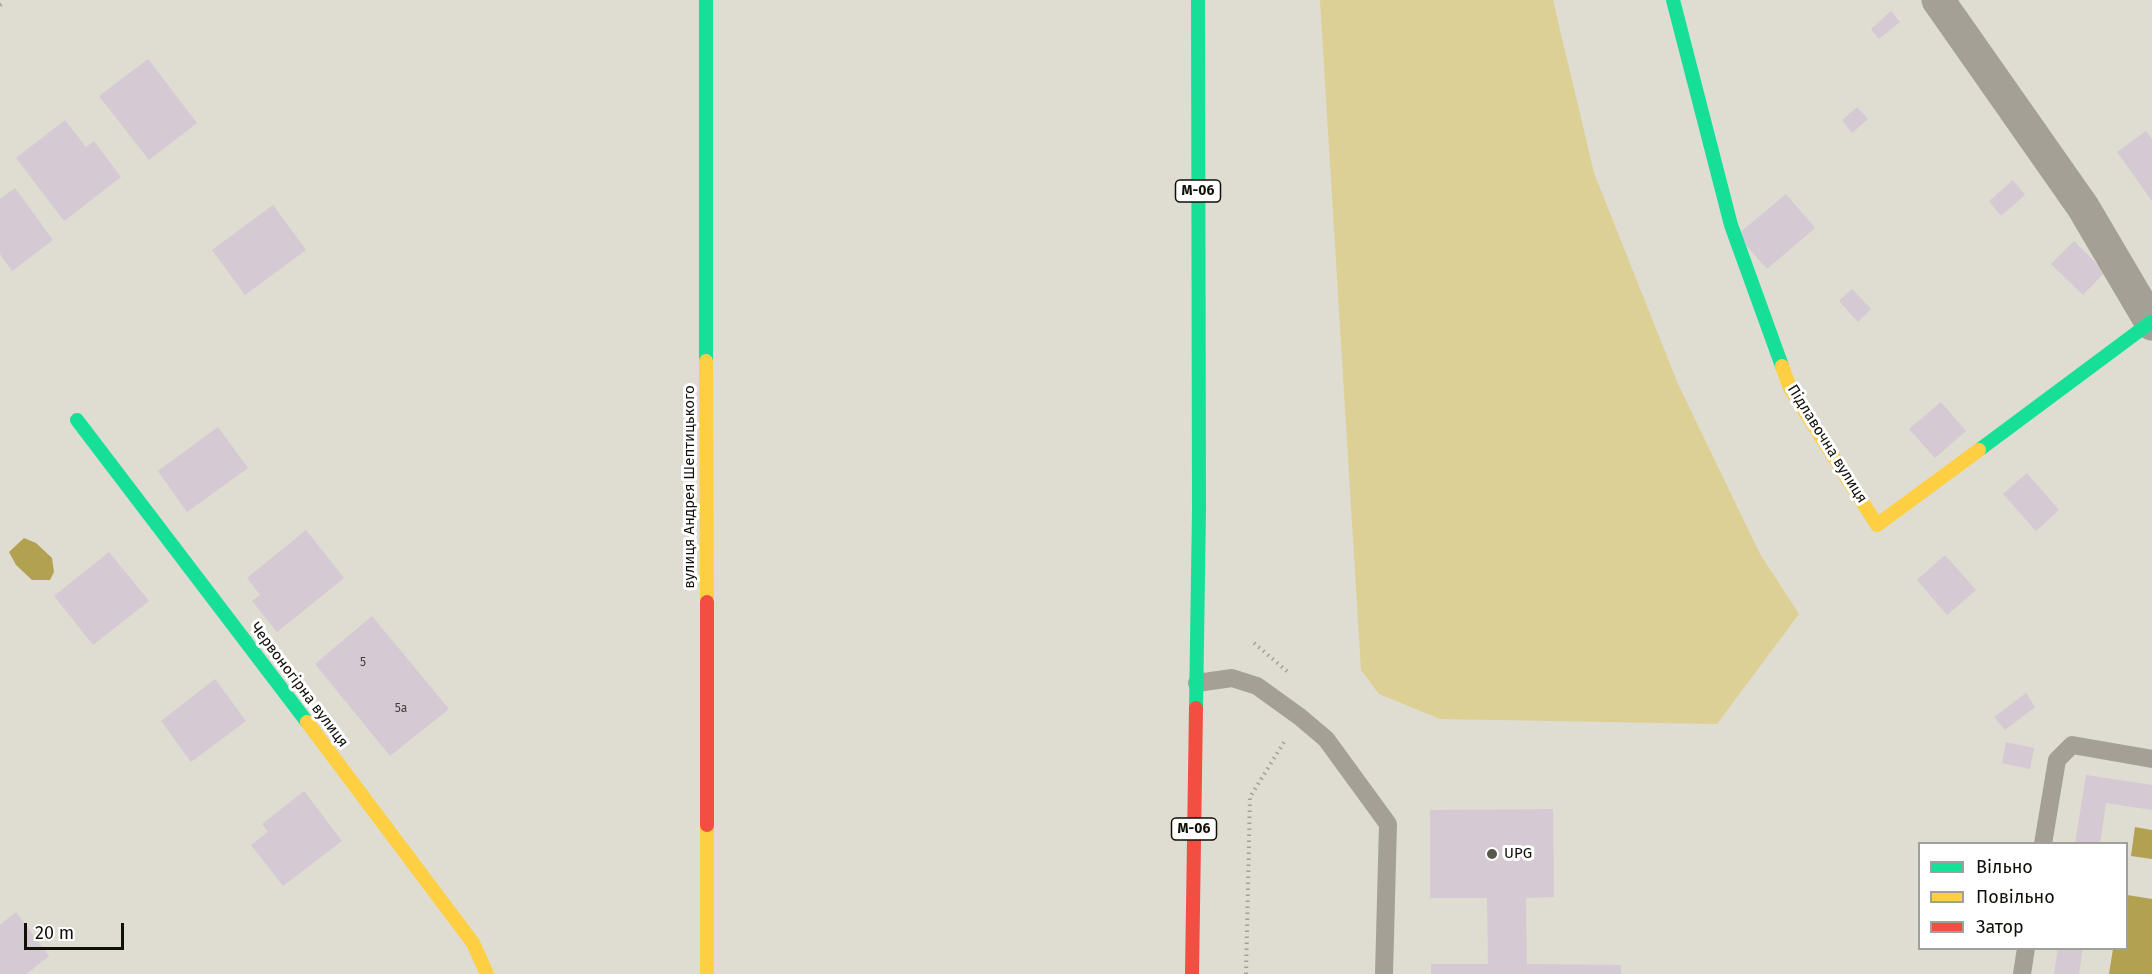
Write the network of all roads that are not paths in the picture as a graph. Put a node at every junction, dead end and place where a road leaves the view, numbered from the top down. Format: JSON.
{"nodes":[{"id":1,"x":706,"y":0,"type":"edge"},
{"id":2,"x":1198,"y":0,"type":"edge"},
{"id":3,"x":1673,"y":0,"type":"edge"},
{"id":4,"x":1938,"y":0,"type":"edge"},
{"id":5,"x":2151,"y":323,"type":"edge"},
{"id":6,"x":77,"y":420,"type":"dead end"},
{"id":7,"x":1197,"y":683,"type":"junction"},
{"id":8,"x":2152,"y":759,"type":"edge"},
{"id":9,"x":2043,"y":842,"type":"edge"},
{"id":10,"x":2026,"y":950,"type":"edge"},
{"id":11,"x":487,"y":974,"type":"edge"},
{"id":12,"x":707,"y":974,"type":"edge"},
{"id":13,"x":1192,"y":974,"type":"edge"},
{"id":14,"x":1384,"y":974,"type":"edge"},
{"id":15,"x":2022,"y":974,"type":"edge"}],
"edges":[{"from":1,"to":12,"type":"main road","name":"вулиця Андрея Шептицького"},
{"from":2,"to":7,"type":"main road","number":"М-06"},
{"from":3,"to":5,"type":"main road","name":"Підлавочна вулиця"},
{"from":4,"to":5,"type":"street","name":"Підлавочна вулиця"},
{"from":6,"to":11,"type":"main road","name":"Червоногірна вулиця"},
{"from":7,"to":13,"type":"main road","number":"М-06"},
{"from":7,"to":14,"type":"lane"},
{"from":8,"to":9,"type":"lane"},
{"from":10,"to":15,"type":"lane"}]}
